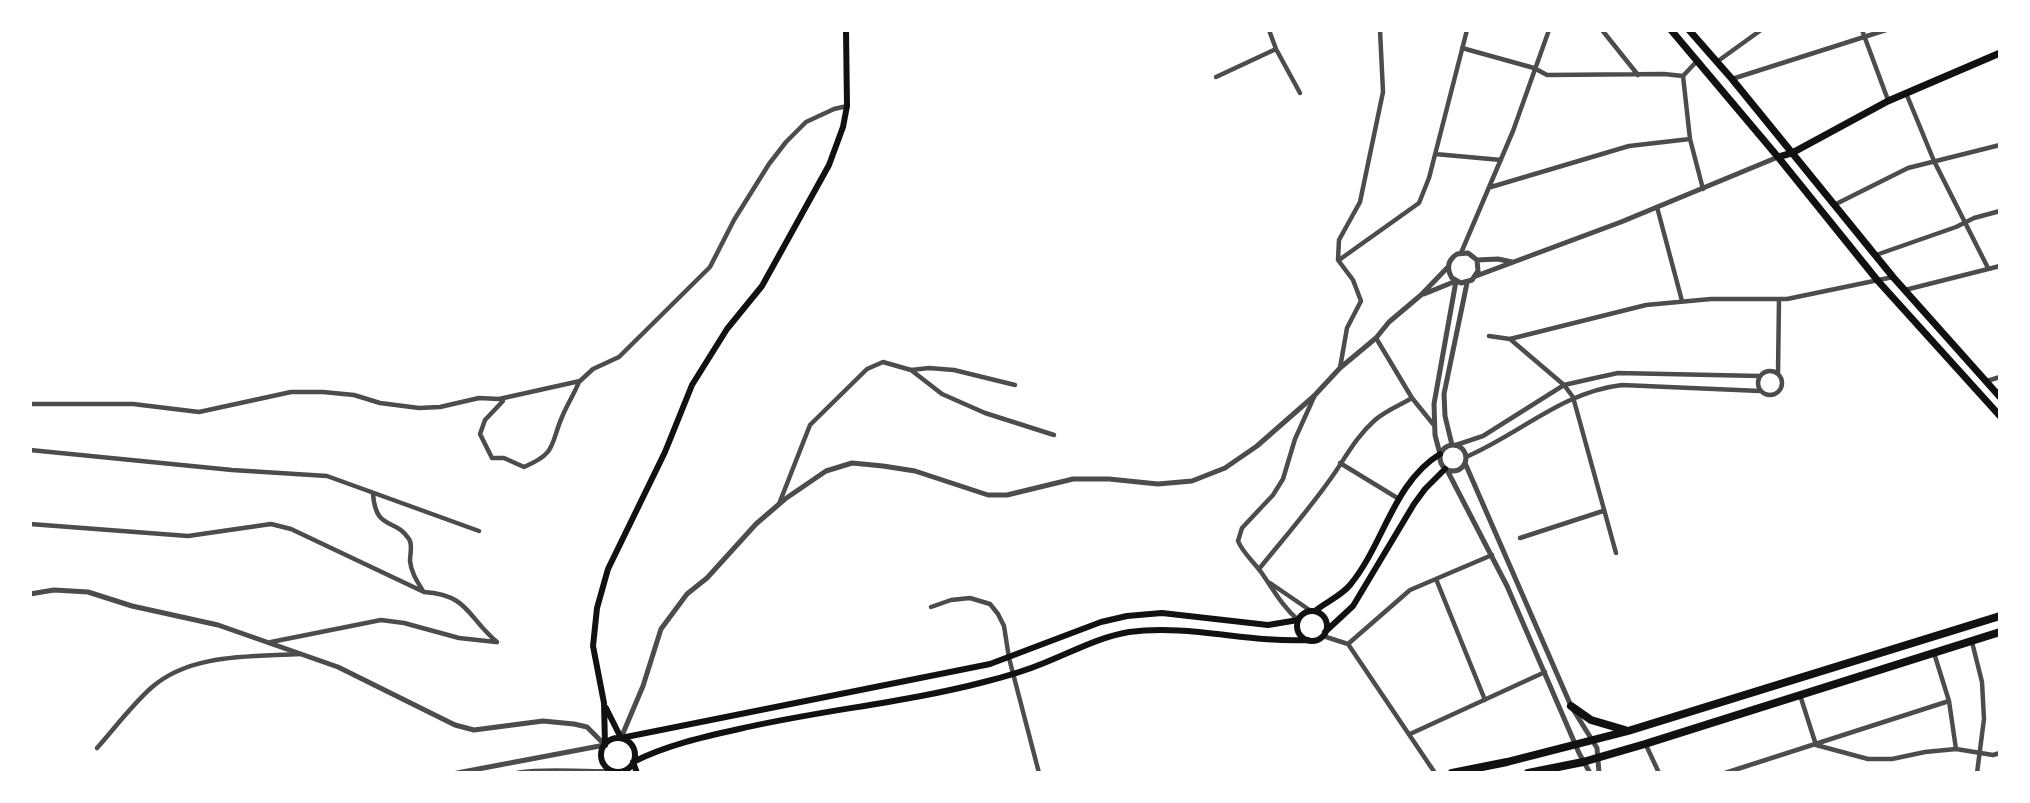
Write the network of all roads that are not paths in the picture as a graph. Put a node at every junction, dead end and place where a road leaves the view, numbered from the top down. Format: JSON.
{"nodes":[{"id":1,"x":846,"y":30,"type":"edge"},
{"id":2,"x":1269,"y":30,"type":"edge"},
{"id":3,"x":1380,"y":30,"type":"edge"},
{"id":4,"x":1467,"y":30,"type":"edge"},
{"id":5,"x":1549,"y":30,"type":"edge"},
{"id":6,"x":1602,"y":30,"type":"edge"},
{"id":7,"x":1671,"y":30,"type":"edge"},
{"id":8,"x":1689,"y":30,"type":"edge"},
{"id":9,"x":1761,"y":30,"type":"edge"},
{"id":10,"x":1862,"y":30,"type":"edge"},
{"id":11,"x":1886,"y":30,"type":"edge"},
{"id":12,"x":1866,"y":36,"type":"junction"},
{"id":13,"x":1462,"y":48,"type":"junction"},
{"id":14,"x":1276,"y":49,"type":"junction"},
{"id":15,"x":2000,"y":53,"type":"edge"},
{"id":16,"x":1698,"y":60,"type":"junction"},
{"id":17,"x":1718,"y":61,"type":"junction"},
{"id":18,"x":1534,"y":68,"type":"junction"},
{"id":19,"x":1638,"y":75,"type":"junction"},
{"id":20,"x":1683,"y":76,"type":"junction"},
{"id":21,"x":1216,"y":77,"type":"dead end"},
{"id":22,"x":1732,"y":79,"type":"junction"},
{"id":23,"x":1300,"y":93,"type":"dead end"},
{"id":24,"x":1906,"y":93,"type":"junction"},
{"id":25,"x":1888,"y":101,"type":"junction"},
{"id":26,"x":847,"y":106,"type":"junction"},
{"id":27,"x":1690,"y":139,"type":"junction"},
{"id":28,"x":2000,"y":145,"type":"edge"},
{"id":29,"x":1792,"y":153,"type":"junction"},
{"id":30,"x":1435,"y":154,"type":"junction"},
{"id":31,"x":1779,"y":157,"type":"junction"},
{"id":32,"x":1501,"y":160,"type":"junction"},
{"id":33,"x":1934,"y":161,"type":"junction"},
{"id":34,"x":1490,"y":187,"type":"junction"},
{"id":35,"x":1703,"y":189,"type":"junction"},
{"id":36,"x":1834,"y":205,"type":"junction"},
{"id":37,"x":1657,"y":208,"type":"junction"},
{"id":38,"x":2000,"y":211,"type":"edge"},
{"id":39,"x":1963,"y":223,"type":"junction"},
{"id":40,"x":1461,"y":253,"type":"junction"},
{"id":41,"x":1875,"y":255,"type":"junction"},
{"id":42,"x":1338,"y":260,"type":"junction"},
{"id":43,"x":1476,"y":260,"type":"junction"},
{"id":44,"x":1512,"y":262,"type":"junction"},
{"id":45,"x":2000,"y":266,"type":"edge"},
{"id":46,"x":1448,"y":267,"type":"junction"},
{"id":47,"x":1988,"y":268,"type":"junction"},
{"id":48,"x":1476,"y":276,"type":"junction"},
{"id":49,"x":1893,"y":277,"type":"junction"},
{"id":50,"x":1456,"y":281,"type":"junction"},
{"id":51,"x":1878,"y":281,"type":"junction"},
{"id":52,"x":1467,"y":283,"type":"junction"},
{"id":53,"x":1904,"y":291,"type":"junction"},
{"id":54,"x":1421,"y":295,"type":"junction"},
{"id":55,"x":1779,"y":299,"type":"junction"},
{"id":56,"x":1682,"y":302,"type":"junction"},
{"id":57,"x":1489,"y":336,"type":"dead end"},
{"id":58,"x":1376,"y":338,"type":"junction"},
{"id":59,"x":1510,"y":339,"type":"junction"},
{"id":60,"x":1340,"y":368,"type":"junction"},
{"id":61,"x":911,"y":370,"type":"junction"},
{"id":62,"x":1778,"y":374,"type":"junction"},
{"id":63,"x":1760,"y":376,"type":"junction"},
{"id":64,"x":2000,"y":377,"type":"edge"},
{"id":65,"x":580,"y":381,"type":"junction"},
{"id":66,"x":1986,"y":382,"type":"junction"},
{"id":67,"x":1015,"y":385,"type":"dead end"},
{"id":68,"x":1564,"y":385,"type":"junction"},
{"id":69,"x":1759,"y":391,"type":"junction"},
{"id":70,"x":514,"y":396,"type":"junction"},
{"id":71,"x":1314,"y":396,"type":"junction"},
{"id":72,"x":1573,"y":397,"type":"junction"},
{"id":73,"x":2000,"y":397,"type":"edge"},
{"id":74,"x":1412,"y":398,"type":"junction"},
{"id":75,"x":30,"y":404,"type":"edge"},
{"id":76,"x":2000,"y":416,"type":"edge"},
{"id":77,"x":1433,"y":424,"type":"junction"},
{"id":78,"x":1054,"y":435,"type":"dead end"},
{"id":79,"x":1454,"y":445,"type":"junction"},
{"id":80,"x":30,"y":450,"type":"edge"},
{"id":81,"x":1440,"y":454,"type":"junction"},
{"id":82,"x":1466,"y":460,"type":"junction"},
{"id":83,"x":1340,"y":463,"type":"junction"},
{"id":84,"x":1446,"y":470,"type":"junction"},
{"id":85,"x":373,"y":494,"type":"junction"},
{"id":86,"x":1399,"y":499,"type":"junction"},
{"id":87,"x":779,"y":505,"type":"junction"},
{"id":88,"x":1603,"y":511,"type":"junction"},
{"id":89,"x":30,"y":524,"type":"edge"},
{"id":90,"x":479,"y":531,"type":"dead end"},
{"id":91,"x":1520,"y":538,"type":"dead end"},
{"id":92,"x":1616,"y":553,"type":"dead end"},
{"id":93,"x":1492,"y":555,"type":"junction"},
{"id":94,"x":1259,"y":569,"type":"junction"},
{"id":95,"x":1436,"y":579,"type":"junction"},
{"id":96,"x":1267,"y":580,"type":"junction"},
{"id":97,"x":424,"y":592,"type":"junction"},
{"id":98,"x":30,"y":594,"type":"edge"},
{"id":99,"x":931,"y":607,"type":"dead end"},
{"id":100,"x":1313,"y":611,"type":"junction"},
{"id":101,"x":2000,"y":617,"type":"edge"},
{"id":102,"x":1298,"y":620,"type":"junction"},
{"id":103,"x":2000,"y":632,"type":"edge"},
{"id":104,"x":1324,"y":634,"type":"junction"},
{"id":105,"x":1308,"y":640,"type":"junction"},
{"id":106,"x":1972,"y":641,"type":"junction"},
{"id":107,"x":271,"y":642,"type":"junction"},
{"id":108,"x":1348,"y":644,"type":"junction"},
{"id":109,"x":1934,"y":653,"type":"junction"},
{"id":110,"x":304,"y":654,"type":"junction"},
{"id":111,"x":1009,"y":659,"type":"junction"},
{"id":112,"x":1545,"y":672,"type":"junction"},
{"id":113,"x":1014,"y":673,"type":"junction"},
{"id":114,"x":1800,"y":694,"type":"junction"},
{"id":115,"x":1485,"y":700,"type":"junction"},
{"id":116,"x":1949,"y":701,"type":"junction"},
{"id":117,"x":604,"y":703,"type":"junction"},
{"id":118,"x":1571,"y":706,"type":"junction"},
{"id":119,"x":1628,"y":731,"type":"junction"},
{"id":120,"x":1410,"y":734,"type":"junction"},
{"id":121,"x":621,"y":738,"type":"junction"},
{"id":122,"x":1592,"y":739,"type":"junction"},
{"id":123,"x":1576,"y":743,"type":"junction"},
{"id":124,"x":605,"y":744,"type":"junction"},
{"id":125,"x":1645,"y":744,"type":"junction"},
{"id":126,"x":1816,"y":745,"type":"junction"},
{"id":127,"x":97,"y":748,"type":"dead end"},
{"id":128,"x":1956,"y":749,"type":"junction"},
{"id":129,"x":1979,"y":753,"type":"junction"},
{"id":130,"x":2000,"y":753,"type":"edge"},
{"id":131,"x":1599,"y":758,"type":"junction"},
{"id":132,"x":633,"y":762,"type":"junction"},
{"id":133,"x":1583,"y":762,"type":"junction"},
{"id":134,"x":613,"y":772,"type":"edge"},
{"id":135,"x":457,"y":773,"type":"edge"},
{"id":136,"x":518,"y":773,"type":"edge"},
{"id":137,"x":637,"y":773,"type":"edge"},
{"id":138,"x":1039,"y":773,"type":"edge"},
{"id":139,"x":1435,"y":773,"type":"edge"},
{"id":140,"x":1452,"y":773,"type":"edge"},
{"id":141,"x":1528,"y":773,"type":"edge"},
{"id":142,"x":1590,"y":773,"type":"edge"},
{"id":143,"x":1600,"y":773,"type":"edge"},
{"id":144,"x":1659,"y":773,"type":"edge"},
{"id":145,"x":1725,"y":773,"type":"edge"},
{"id":146,"x":1977,"y":773,"type":"edge"}],
"edges":[{"from":1,"to":26,"type":"main road"},
{"from":2,"to":14,"type":"street"},
{"from":3,"to":42,"type":"street"},
{"from":4,"to":13,"type":"street"},
{"from":5,"to":18,"type":"street"},
{"from":6,"to":19,"type":"street"},
{"from":7,"to":16,"type":"main road"},
{"from":8,"to":17,"type":"main road"},
{"from":9,"to":17,"type":"street"},
{"from":10,"to":12,"type":"street"},
{"from":11,"to":12,"type":"street"},
{"from":12,"to":22,"type":"street"},
{"from":12,"to":25,"type":"street"},
{"from":13,"to":18,"type":"street"},
{"from":13,"to":30,"type":"street"},
{"from":14,"to":21,"type":"street"},
{"from":14,"to":23,"type":"street"},
{"from":15,"to":24,"type":"main road"},
{"from":16,"to":20,"type":"street"},
{"from":16,"to":31,"type":"main road"},
{"from":17,"to":22,"type":"main road"},
{"from":18,"to":19,"type":"street"},
{"from":18,"to":32,"type":"street"},
{"from":19,"to":20,"type":"street"},
{"from":20,"to":27,"type":"street"},
{"from":22,"to":29,"type":"main road"},
{"from":24,"to":25,"type":"main road"},
{"from":24,"to":33,"type":"street"},
{"from":25,"to":29,"type":"main road"},
{"from":26,"to":65,"type":"street"},
{"from":26,"to":117,"type":"main road"},
{"from":27,"to":34,"type":"street"},
{"from":27,"to":35,"type":"street"},
{"from":28,"to":33,"type":"street"},
{"from":29,"to":31,"type":"main road"},
{"from":29,"to":36,"type":"main road"},
{"from":30,"to":32,"type":"street"},
{"from":30,"to":42,"type":"street"},
{"from":31,"to":35,"type":"street"},
{"from":31,"to":51,"type":"main road"},
{"from":32,"to":34,"type":"street"},
{"from":33,"to":36,"type":"street"},
{"from":33,"to":39,"type":"street"},
{"from":34,"to":40,"type":"street"},
{"from":35,"to":37,"type":"street"},
{"from":36,"to":41,"type":"main road"},
{"from":37,"to":44,"type":"street"},
{"from":37,"to":56,"type":"street"},
{"from":38,"to":39,"type":"street"},
{"from":39,"to":41,"type":"street"},
{"from":39,"to":47,"type":"street"},
{"from":40,"to":43,"type":"street"},
{"from":40,"to":46,"type":"street"},
{"from":41,"to":49,"type":"main road"},
{"from":42,"to":60,"type":"street"},
{"from":43,"to":44,"type":"street"},
{"from":43,"to":48,"type":"street"},
{"from":44,"to":48,"type":"street"},
{"from":45,"to":47,"type":"street"},
{"from":46,"to":50,"type":"street"},
{"from":46,"to":54,"type":"street"},
{"from":47,"to":53,"type":"street"},
{"from":48,"to":52,"type":"street"},
{"from":49,"to":51,"type":"street"},
{"from":49,"to":53,"type":"main road"},
{"from":50,"to":52,"type":"street"},
{"from":50,"to":54,"type":"street"},
{"from":50,"to":77,"type":"street"},
{"from":51,"to":55,"type":"street"},
{"from":51,"to":76,"type":"main road"},
{"from":52,"to":79,"type":"street"},
{"from":53,"to":66,"type":"main road"},
{"from":54,"to":58,"type":"street"},
{"from":55,"to":56,"type":"street"},
{"from":55,"to":62,"type":"street"},
{"from":56,"to":59,"type":"street"},
{"from":57,"to":59,"type":"street"},
{"from":58,"to":60,"type":"street"},
{"from":58,"to":74,"type":"street"},
{"from":59,"to":68,"type":"street"},
{"from":60,"to":71,"type":"street"},
{"from":61,"to":67,"type":"street"},
{"from":61,"to":78,"type":"street"},
{"from":61,"to":87,"type":"street"},
{"from":62,"to":63,"type":"street"},
{"from":62,"to":69,"type":"street"},
{"from":63,"to":68,"type":"street"},
{"from":63,"to":69,"type":"street"},
{"from":64,"to":66,"type":"street"},
{"from":65,"to":70,"type":"street"},
{"from":65,"to":70,"type":"street"},
{"from":66,"to":73,"type":"main road"},
{"from":68,"to":72,"type":"street"},
{"from":68,"to":79,"type":"street"},
{"from":69,"to":72,"type":"street"},
{"from":70,"to":75,"type":"street"},
{"from":71,"to":87,"type":"street"},
{"from":71,"to":94,"type":"street"},
{"from":72,"to":82,"type":"street"},
{"from":72,"to":88,"type":"street"},
{"from":74,"to":77,"type":"street"},
{"from":74,"to":83,"type":"street"},
{"from":77,"to":81,"type":"street"},
{"from":79,"to":81,"type":"street"},
{"from":79,"to":82,"type":"street"},
{"from":80,"to":85,"type":"street"},
{"from":81,"to":84,"type":"street"},
{"from":81,"to":86,"type":"main road"},
{"from":82,"to":84,"type":"street"},
{"from":82,"to":118,"type":"street"},
{"from":83,"to":86,"type":"street"},
{"from":83,"to":94,"type":"street"},
{"from":84,"to":93,"type":"street"},
{"from":84,"to":104,"type":"main road"},
{"from":85,"to":90,"type":"street"},
{"from":85,"to":97,"type":"street"},
{"from":86,"to":100,"type":"main road"},
{"from":87,"to":121,"type":"street"},
{"from":88,"to":91,"type":"street"},
{"from":88,"to":92,"type":"street"},
{"from":89,"to":97,"type":"street"},
{"from":93,"to":95,"type":"street"},
{"from":93,"to":112,"type":"street"},
{"from":94,"to":96,"type":"street"},
{"from":95,"to":108,"type":"street"},
{"from":95,"to":115,"type":"street"},
{"from":96,"to":100,"type":"street"},
{"from":96,"to":102,"type":"street"},
{"from":97,"to":107,"type":"street"},
{"from":98,"to":107,"type":"street"},
{"from":99,"to":111,"type":"street"},
{"from":100,"to":102,"type":"main road"},
{"from":100,"to":104,"type":"main road"},
{"from":101,"to":119,"type":"highway"},
{"from":102,"to":105,"type":"main road"},
{"from":102,"to":111,"type":"main road"},
{"from":103,"to":106,"type":"highway"},
{"from":104,"to":105,"type":"main road"},
{"from":104,"to":108,"type":"street"},
{"from":105,"to":113,"type":"main road"},
{"from":106,"to":109,"type":"highway"},
{"from":106,"to":129,"type":"street"},
{"from":107,"to":110,"type":"street"},
{"from":108,"to":120,"type":"street"},
{"from":109,"to":114,"type":"highway"},
{"from":109,"to":116,"type":"street"},
{"from":110,"to":124,"type":"street"},
{"from":110,"to":127,"type":"street"},
{"from":111,"to":113,"type":"street"},
{"from":111,"to":121,"type":"main road"},
{"from":112,"to":115,"type":"street"},
{"from":112,"to":123,"type":"street"},
{"from":113,"to":132,"type":"main road"},
{"from":113,"to":138,"type":"street"},
{"from":114,"to":125,"type":"highway"},
{"from":114,"to":126,"type":"street"},
{"from":115,"to":120,"type":"street"},
{"from":116,"to":126,"type":"street"},
{"from":116,"to":128,"type":"street"},
{"from":117,"to":121,"type":"main road"},
{"from":117,"to":124,"type":"main road"},
{"from":118,"to":119,"type":"highway"},
{"from":118,"to":122,"type":"street"},
{"from":119,"to":122,"type":"highway"},
{"from":120,"to":139,"type":"street"},
{"from":121,"to":124,"type":"main road"},
{"from":121,"to":132,"type":"main road"},
{"from":122,"to":123,"type":"highway"},
{"from":122,"to":131,"type":"street"},
{"from":123,"to":133,"type":"street"},
{"from":123,"to":140,"type":"highway"},
{"from":124,"to":134,"type":"main road"},
{"from":124,"to":135,"type":"street"},
{"from":125,"to":131,"type":"highway"},
{"from":125,"to":144,"type":"street"},
{"from":126,"to":128,"type":"street"},
{"from":126,"to":145,"type":"street"},
{"from":128,"to":129,"type":"street"},
{"from":129,"to":130,"type":"street"},
{"from":129,"to":146,"type":"street"},
{"from":131,"to":133,"type":"highway"},
{"from":131,"to":143,"type":"street"},
{"from":132,"to":134,"type":"main road"},
{"from":132,"to":137,"type":"main road"},
{"from":133,"to":141,"type":"highway"},
{"from":133,"to":142,"type":"street"},
{"from":134,"to":136,"type":"street"}]}
